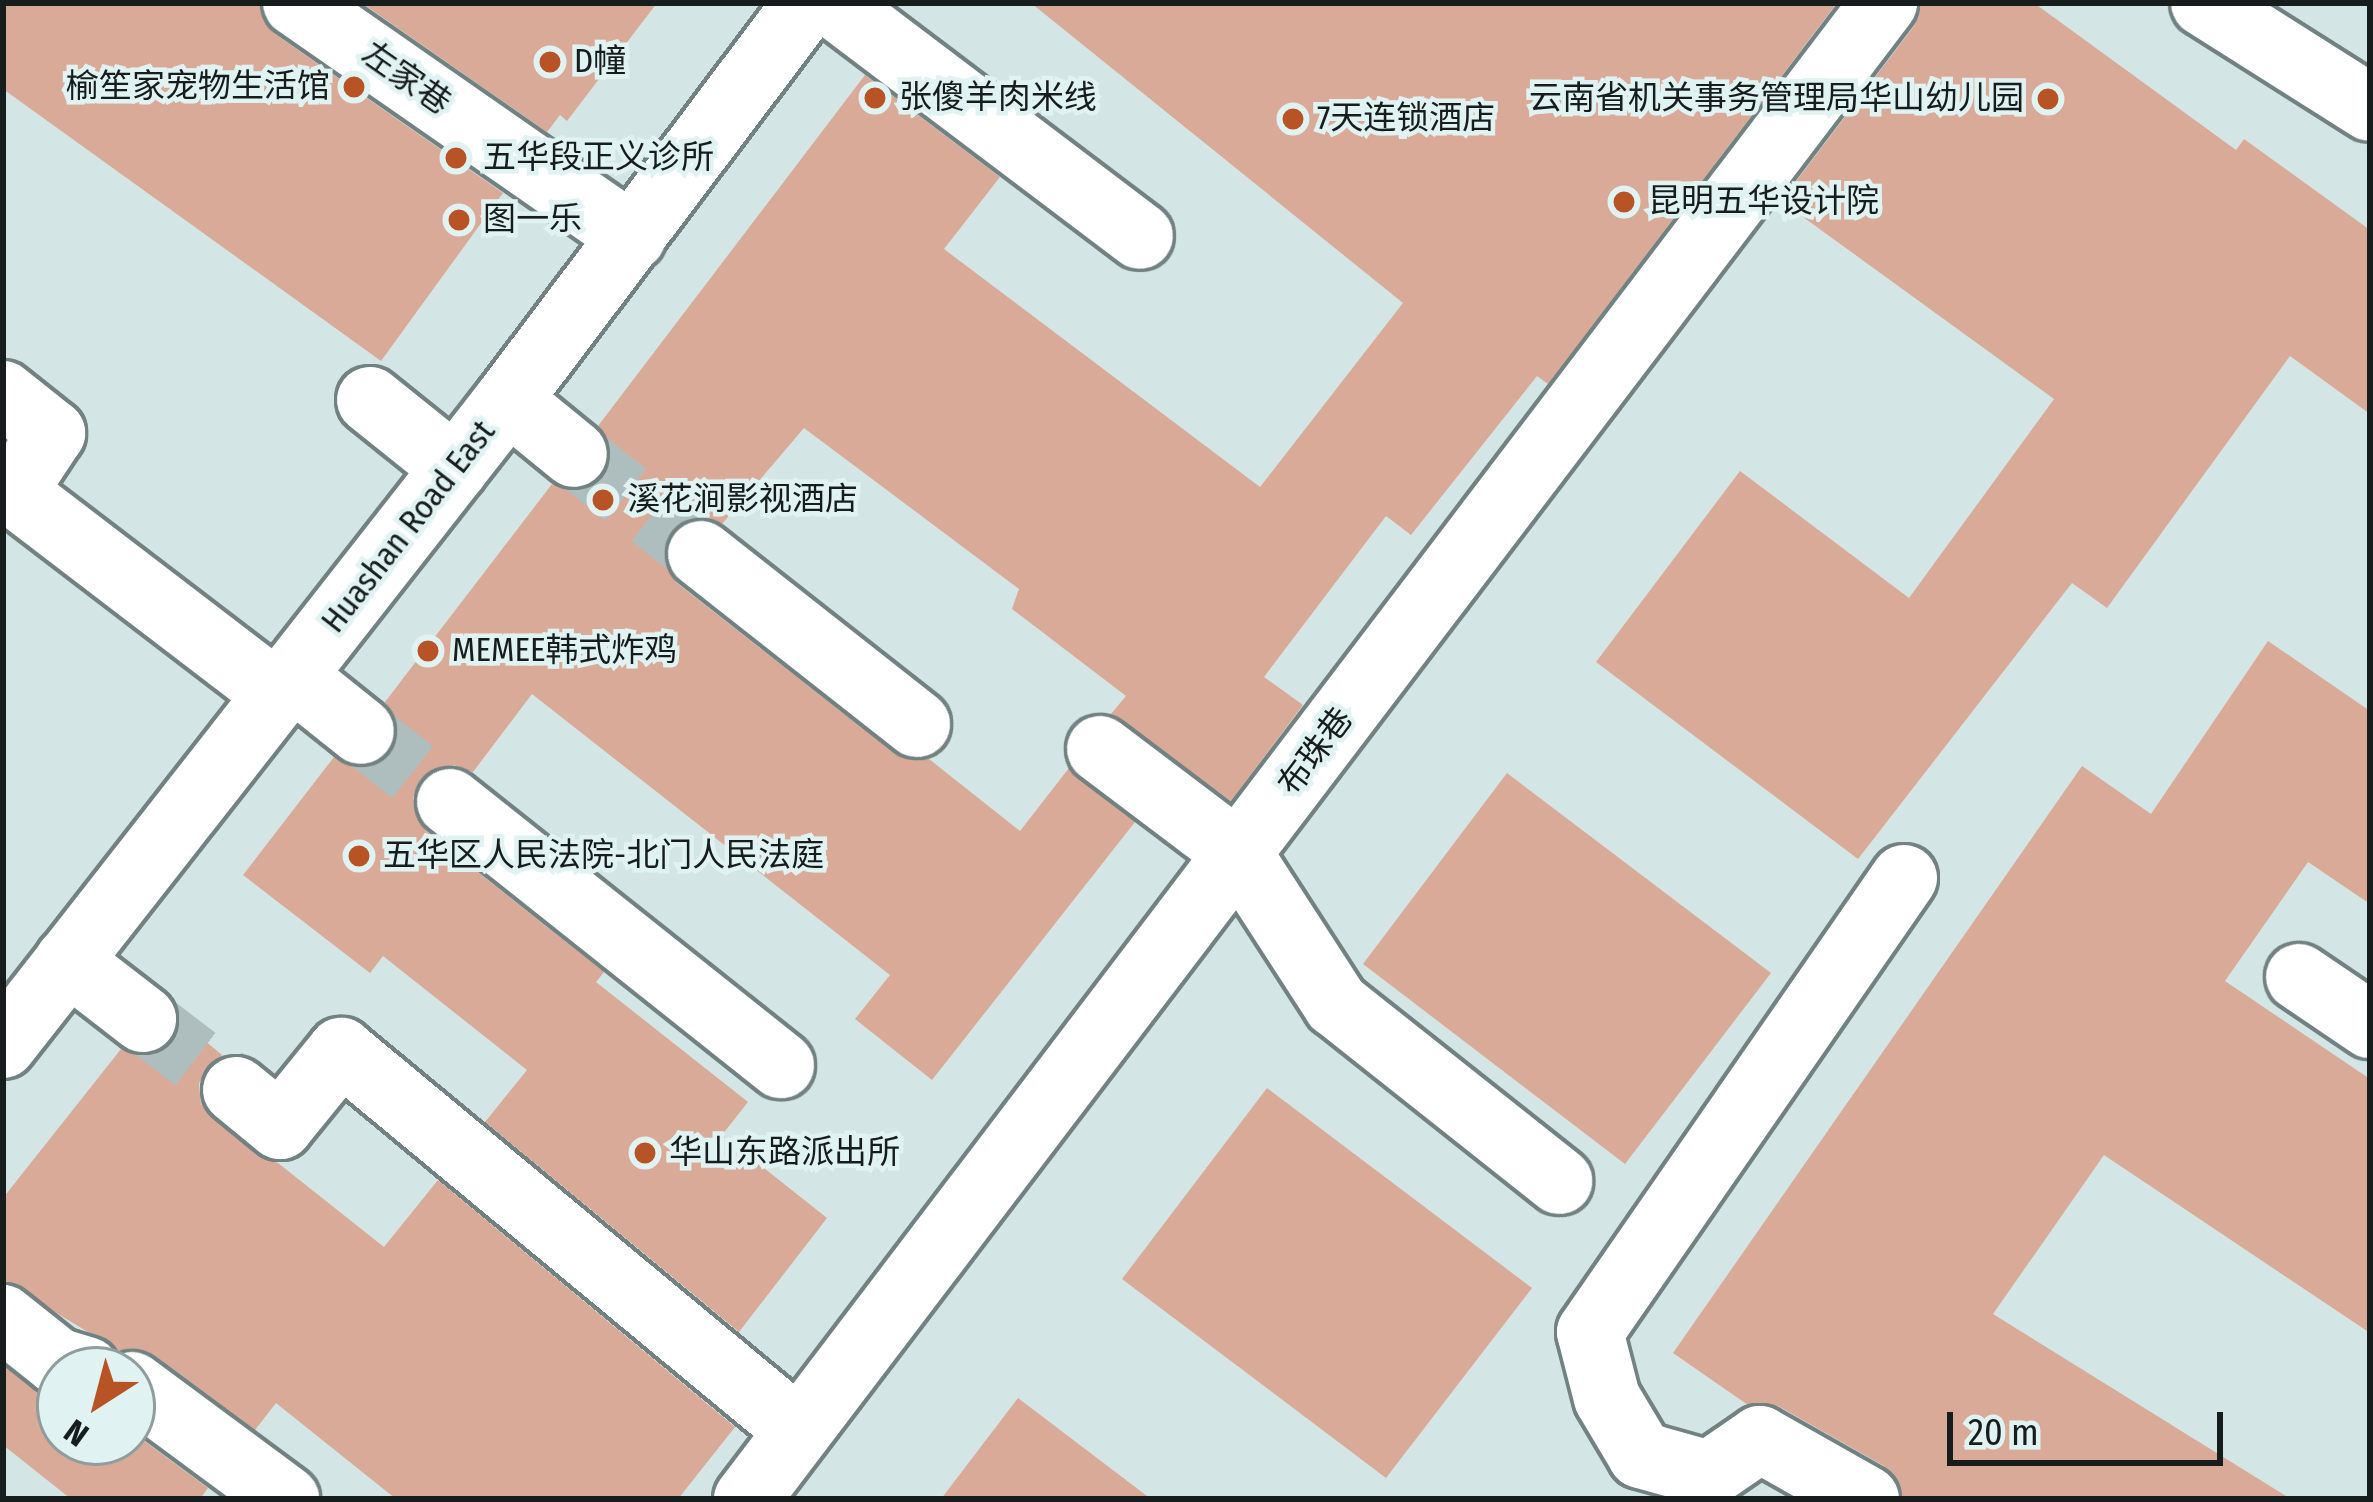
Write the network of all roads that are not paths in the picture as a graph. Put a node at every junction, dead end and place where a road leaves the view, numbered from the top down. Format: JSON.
{"nodes":[{"id":1,"x":296,"y":3,"type":"edge"},
{"id":2,"x":807,"y":3,"type":"edge"},
{"id":3,"x":832,"y":3,"type":"edge"},
{"id":4,"x":1884,"y":3,"type":"edge"},
{"id":5,"x":2204,"y":3,"type":"edge"},
{"id":6,"x":2370,"y":108,"type":"edge"},
{"id":7,"x":1140,"y":236,"type":"dead end"},
{"id":8,"x":633,"y":237,"type":"junction"},
{"id":9,"x":3,"y":394,"type":"edge"},
{"id":10,"x":370,"y":400,"type":"dead end"},
{"id":11,"x":508,"y":400,"type":"junction"},
{"id":12,"x":574,"y":454,"type":"tunnel mouth"},
{"id":13,"x":455,"y":468,"type":"junction"},
{"id":14,"x":8,"y":493,"type":"edge"},
{"id":15,"x":700,"y":554,"type":"tunnel mouth"},
{"id":16,"x":285,"y":685,"type":"junction"},
{"id":17,"x":917,"y":724,"type":"dead end"},
{"id":18,"x":361,"y":731,"type":"tunnel mouth"},
{"id":19,"x":1100,"y":748,"type":"dead end"},
{"id":20,"x":450,"y":802,"type":"tunnel mouth"},
{"id":21,"x":1239,"y":854,"type":"junction"},
{"id":22,"x":1904,"y":878,"type":"dead end"},
{"id":23,"x":68,"y":961,"type":"junction"},
{"id":24,"x":2299,"y":977,"type":"dead end"},
{"id":25,"x":143,"y":1019,"type":"tunnel mouth"},
{"id":26,"x":2370,"y":1025,"type":"edge"},
{"id":27,"x":3,"y":1045,"type":"edge"},
{"id":28,"x":781,"y":1065,"type":"dead end"},
{"id":29,"x":236,"y":1090,"type":"tunnel mouth"},
{"id":30,"x":1559,"y":1181,"type":"dead end"},
{"id":31,"x":3,"y":1318,"type":"edge"},
{"id":32,"x":39,"y":1346,"type":"edge"},
{"id":33,"x":156,"y":1403,"type":"edge"},
{"id":34,"x":798,"y":1430,"type":"junction"},
{"id":35,"x":286,"y":1499,"type":"edge"},
{"id":36,"x":747,"y":1499,"type":"edge"},
{"id":37,"x":1866,"y":1499,"type":"edge"}],
"edges":[{"from":1,"to":8,"type":"street","name":"左家巷"},
{"from":2,"to":8,"type":"street","name":"Huashan Road East"},
{"from":3,"to":7,"type":"street"},
{"from":4,"to":21,"type":"street","name":"布珠巷"},
{"from":5,"to":6,"type":"street"},
{"from":8,"to":11,"type":"street","name":"Huashan Road East"},
{"from":9,"to":14,"type":"street"},
{"from":10,"to":13,"type":"street"},
{"from":11,"to":12,"type":"street"},
{"from":11,"to":13,"type":"street","name":"Huashan Road East"},
{"from":13,"to":16,"type":"street","name":"Huashan Road East"},
{"from":14,"to":16,"type":"street"},
{"from":15,"to":17,"type":"street"},
{"from":16,"to":18,"type":"street"},
{"from":16,"to":23,"type":"street","name":"Huashan Road East"},
{"from":19,"to":21,"type":"street"},
{"from":20,"to":28,"type":"street"},
{"from":21,"to":30,"type":"street"},
{"from":21,"to":34,"type":"street","name":"布珠巷"},
{"from":22,"to":37,"type":"street"},
{"from":23,"to":25,"type":"street"},
{"from":23,"to":27,"type":"street","name":"Huashan Road East"},
{"from":24,"to":26,"type":"street"},
{"from":29,"to":34,"type":"street"},
{"from":31,"to":32,"type":"street"},
{"from":33,"to":35,"type":"street"},
{"from":34,"to":36,"type":"street","name":"布珠巷"}]}
